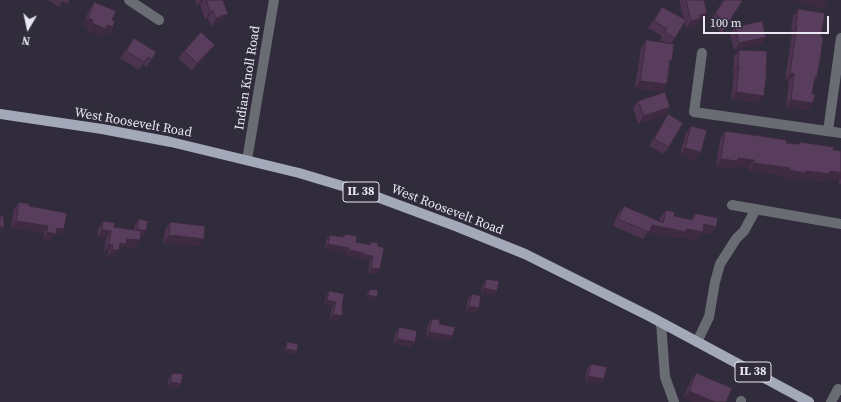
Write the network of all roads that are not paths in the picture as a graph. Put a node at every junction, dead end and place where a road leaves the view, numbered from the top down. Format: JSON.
{"nodes":[{"id":1,"x":129,"y":0,"type":"edge"},
{"id":2,"x":274,"y":0,"type":"edge"},
{"id":3,"x":160,"y":20,"type":"dead end"},
{"id":4,"x":841,"y":38,"type":"edge"},
{"id":5,"x":702,"y":53,"type":"dead end"},
{"id":6,"x":0,"y":114,"type":"edge"},
{"id":7,"x":828,"y":131,"type":"junction"},
{"id":8,"x":841,"y":133,"type":"edge"},
{"id":9,"x":247,"y":160,"type":"junction"},
{"id":10,"x":732,"y":205,"type":"dead end"},
{"id":11,"x":756,"y":209,"type":"junction"},
{"id":12,"x":841,"y":224,"type":"edge"},
{"id":13,"x":662,"y":323,"type":"junction"},
{"id":14,"x":697,"y":342,"type":"junction"},
{"id":15,"x":841,"y":390,"type":"edge"},
{"id":16,"x":674,"y":402,"type":"edge"},
{"id":17,"x":809,"y":402,"type":"edge"},
{"id":18,"x":831,"y":402,"type":"edge"}],
"edges":[{"from":1,"to":3,"type":"street"},
{"from":2,"to":9,"type":"street","name":"Indian Knoll Road"},
{"from":4,"to":7,"type":"street"},
{"from":5,"to":7,"type":"street"},
{"from":6,"to":9,"type":"main road","name":"West Roosevelt Road","number":"IL 38"},
{"from":7,"to":8,"type":"street"},
{"from":9,"to":13,"type":"main road","name":"West Roosevelt Road","number":"IL 38"},
{"from":10,"to":11,"type":"street"},
{"from":11,"to":12,"type":"street"},
{"from":11,"to":14,"type":"street"},
{"from":13,"to":14,"type":"main road","name":"West Roosevelt Road","number":"IL 38"},
{"from":13,"to":16,"type":"street"},
{"from":14,"to":17,"type":"main road","name":"West Roosevelt Road","number":"IL 38"},
{"from":15,"to":18,"type":"street"}]}
